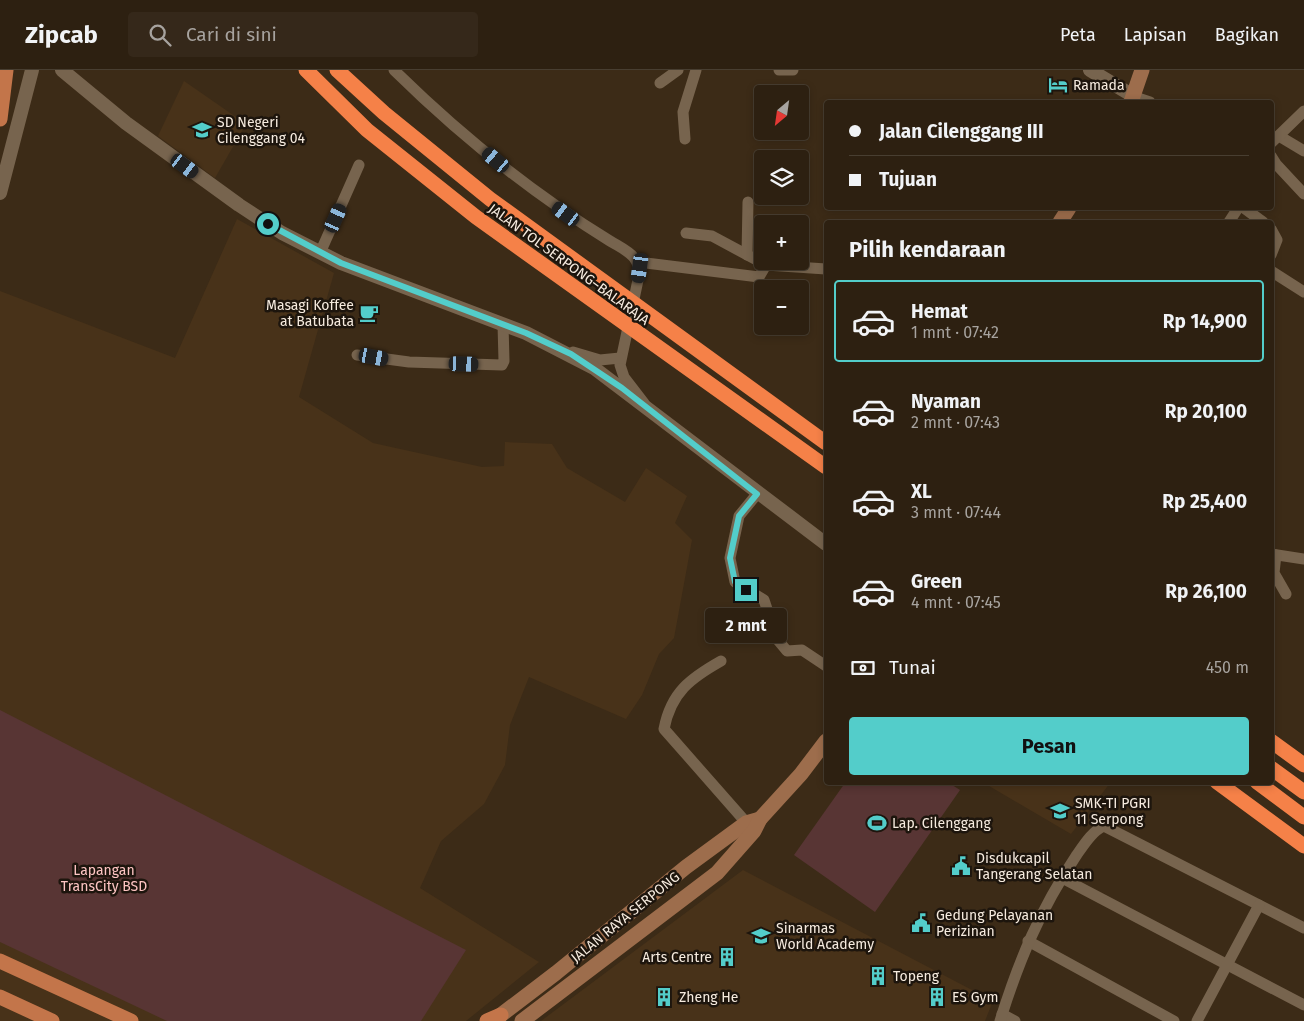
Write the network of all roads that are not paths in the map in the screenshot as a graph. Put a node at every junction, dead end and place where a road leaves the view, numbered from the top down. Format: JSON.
{"nodes":[{"id":1,"x":6,"y":70,"type":"edge"},
{"id":2,"x":32,"y":70,"type":"edge"},
{"id":3,"x":62,"y":70,"type":"edge"},
{"id":4,"x":306,"y":70,"type":"edge"},
{"id":5,"x":337,"y":70,"type":"edge"},
{"id":6,"x":394,"y":70,"type":"edge"},
{"id":7,"x":678,"y":70,"type":"edge"},
{"id":8,"x":696,"y":70,"type":"edge"},
{"id":9,"x":779,"y":70,"type":"edge"},
{"id":10,"x":794,"y":70,"type":"edge"},
{"id":11,"x":1090,"y":70,"type":"edge"},
{"id":12,"x":1142,"y":70,"type":"edge"},
{"id":13,"x":660,"y":83,"type":"dead end"},
{"id":14,"x":1133,"y":100,"type":"edge"},
{"id":15,"x":1304,"y":112,"type":"edge"},
{"id":16,"x":0,"y":119,"type":"edge"},
{"id":17,"x":685,"y":139,"type":"dead end"},
{"id":18,"x":1275,"y":140,"type":"edge"},
{"id":19,"x":1304,"y":151,"type":"edge"},
{"id":20,"x":1274,"y":161,"type":"edge"},
{"id":21,"x":359,"y":165,"type":"dead end"},
{"id":22,"x":0,"y":193,"type":"edge"},
{"id":23,"x":1304,"y":194,"type":"edge"},
{"id":24,"x":748,"y":202,"type":"dead end"},
{"id":25,"x":1247,"y":210,"type":"edge"},
{"id":26,"x":1260,"y":220,"type":"edge"},
{"id":27,"x":686,"y":233,"type":"dead end"},
{"id":28,"x":1274,"y":234,"type":"edge"},
{"id":29,"x":1274,"y":248,"type":"edge"},
{"id":30,"x":320,"y":254,"type":"junction"},
{"id":31,"x":747,"y":255,"type":"junction"},
{"id":32,"x":754,"y":259,"type":"edge"},
{"id":33,"x":638,"y":262,"type":"junction"},
{"id":34,"x":809,"y":268,"type":"edge"},
{"id":35,"x":824,"y":269,"type":"edge"},
{"id":36,"x":763,"y":270,"type":"edge"},
{"id":37,"x":1274,"y":273,"type":"edge"},
{"id":38,"x":1304,"y":292,"type":"edge"},
{"id":39,"x":503,"y":324,"type":"junction"},
{"id":40,"x":560,"y":349,"type":"junction"},
{"id":41,"x":621,"y":354,"type":"junction"},
{"id":42,"x":357,"y":355,"type":"dead end"},
{"id":43,"x":648,"y":408,"type":"junction"},
{"id":44,"x":824,"y":442,"type":"edge"},
{"id":45,"x":824,"y":466,"type":"edge"},
{"id":46,"x":757,"y":494,"type":"junction"},
{"id":47,"x":824,"y":543,"type":"edge"},
{"id":48,"x":1274,"y":554,"type":"edge"},
{"id":49,"x":1304,"y":558,"type":"edge"},
{"id":50,"x":1286,"y":594,"type":"dead end"},
{"id":51,"x":721,"y":660,"type":"dead end"},
{"id":52,"x":824,"y":665,"type":"edge"},
{"id":53,"x":1274,"y":743,"type":"edge"},
{"id":54,"x":824,"y":744,"type":"edge"},
{"id":55,"x":1304,"y":765,"type":"edge"},
{"id":56,"x":1274,"y":770,"type":"edge"},
{"id":57,"x":1221,"y":785,"type":"edge"},
{"id":58,"x":1261,"y":785,"type":"edge"},
{"id":59,"x":1304,"y":792,"type":"edge"},
{"id":60,"x":1304,"y":817,"type":"edge"},
{"id":61,"x":753,"y":824,"type":"junction"},
{"id":62,"x":1304,"y":846,"type":"edge"},
{"id":63,"x":704,"y":854,"type":"junction"},
{"id":64,"x":717,"y":873,"type":"junction"},
{"id":65,"x":1062,"y":878,"type":"junction"},
{"id":66,"x":1259,"y":905,"type":"junction"},
{"id":67,"x":1304,"y":928,"type":"edge"},
{"id":68,"x":1028,"y":941,"type":"junction"},
{"id":69,"x":0,"y":961,"type":"edge"},
{"id":70,"x":1226,"y":965,"type":"junction"},
{"id":71,"x":0,"y":998,"type":"edge"},
{"id":72,"x":1304,"y":1005,"type":"edge"},
{"id":73,"x":1001,"y":1018,"type":"edge"},
{"id":74,"x":494,"y":1019,"type":"edge"},
{"id":75,"x":52,"y":1021,"type":"edge"},
{"id":76,"x":132,"y":1021,"type":"edge"},
{"id":77,"x":522,"y":1021,"type":"edge"},
{"id":78,"x":1015,"y":1021,"type":"edge"},
{"id":79,"x":1174,"y":1021,"type":"edge"},
{"id":80,"x":1197,"y":1021,"type":"edge"}],
"edges":[{"from":1,"to":16,"type":"main road"},
{"from":2,"to":22,"type":"street"},
{"from":3,"to":30,"type":"street"},
{"from":4,"to":45,"type":"highway","name":"JALAN TOL SERPONG–BALARAJA"},
{"from":5,"to":44,"type":"highway","name":"JALAN TOL SERPONG–BALARAJA"},
{"from":6,"to":33,"type":"street"},
{"from":7,"to":13,"type":"street"},
{"from":8,"to":17,"type":"street"},
{"from":9,"to":10,"type":"street"},
{"from":11,"to":14,"type":"street"},
{"from":12,"to":14,"type":"main road"},
{"from":15,"to":18,"type":"street"},
{"from":18,"to":19,"type":"street"},
{"from":20,"to":23,"type":"street"},
{"from":21,"to":30,"type":"street"},
{"from":24,"to":31,"type":"street"},
{"from":25,"to":26,"type":"street"},
{"from":27,"to":31,"type":"street"},
{"from":28,"to":29,"type":"street"},
{"from":30,"to":39,"type":"street"},
{"from":31,"to":32,"type":"street"},
{"from":33,"to":36,"type":"street"},
{"from":33,"to":41,"type":"street"},
{"from":34,"to":35,"type":"street"},
{"from":37,"to":38,"type":"street"},
{"from":39,"to":40,"type":"street"},
{"from":39,"to":42,"type":"street"},
{"from":40,"to":41,"type":"street"},
{"from":40,"to":43,"type":"street"},
{"from":41,"to":43,"type":"street"},
{"from":43,"to":46,"type":"street"},
{"from":46,"to":47,"type":"street"},
{"from":46,"to":52,"type":"street"},
{"from":48,"to":49,"type":"street"},
{"from":48,"to":50,"type":"street"},
{"from":51,"to":61,"type":"street"},
{"from":53,"to":55,"type":"highway"},
{"from":54,"to":61,"type":"main road","name":"JALAN RAYA SERPONG"},
{"from":56,"to":59,"type":"highway"},
{"from":57,"to":62,"type":"highway"},
{"from":58,"to":60,"type":"highway"},
{"from":61,"to":63,"type":"main road","name":"JALAN RAYA SERPONG"},
{"from":61,"to":64,"type":"main road","name":"JALAN RAYA SERPONG"},
{"from":63,"to":64,"type":"main road"},
{"from":63,"to":74,"type":"main road","name":"JALAN RAYA SERPONG"},
{"from":64,"to":77,"type":"main road","name":"JALAN RAYA SERPONG"},
{"from":65,"to":66,"type":"street"},
{"from":65,"to":68,"type":"street"},
{"from":65,"to":70,"type":"street"},
{"from":66,"to":67,"type":"street"},
{"from":66,"to":70,"type":"street"},
{"from":68,"to":73,"type":"street"},
{"from":68,"to":79,"type":"street"},
{"from":69,"to":76,"type":"main road"},
{"from":70,"to":72,"type":"street"},
{"from":70,"to":80,"type":"street"},
{"from":71,"to":75,"type":"main road"},
{"from":73,"to":78,"type":"street"}]}
